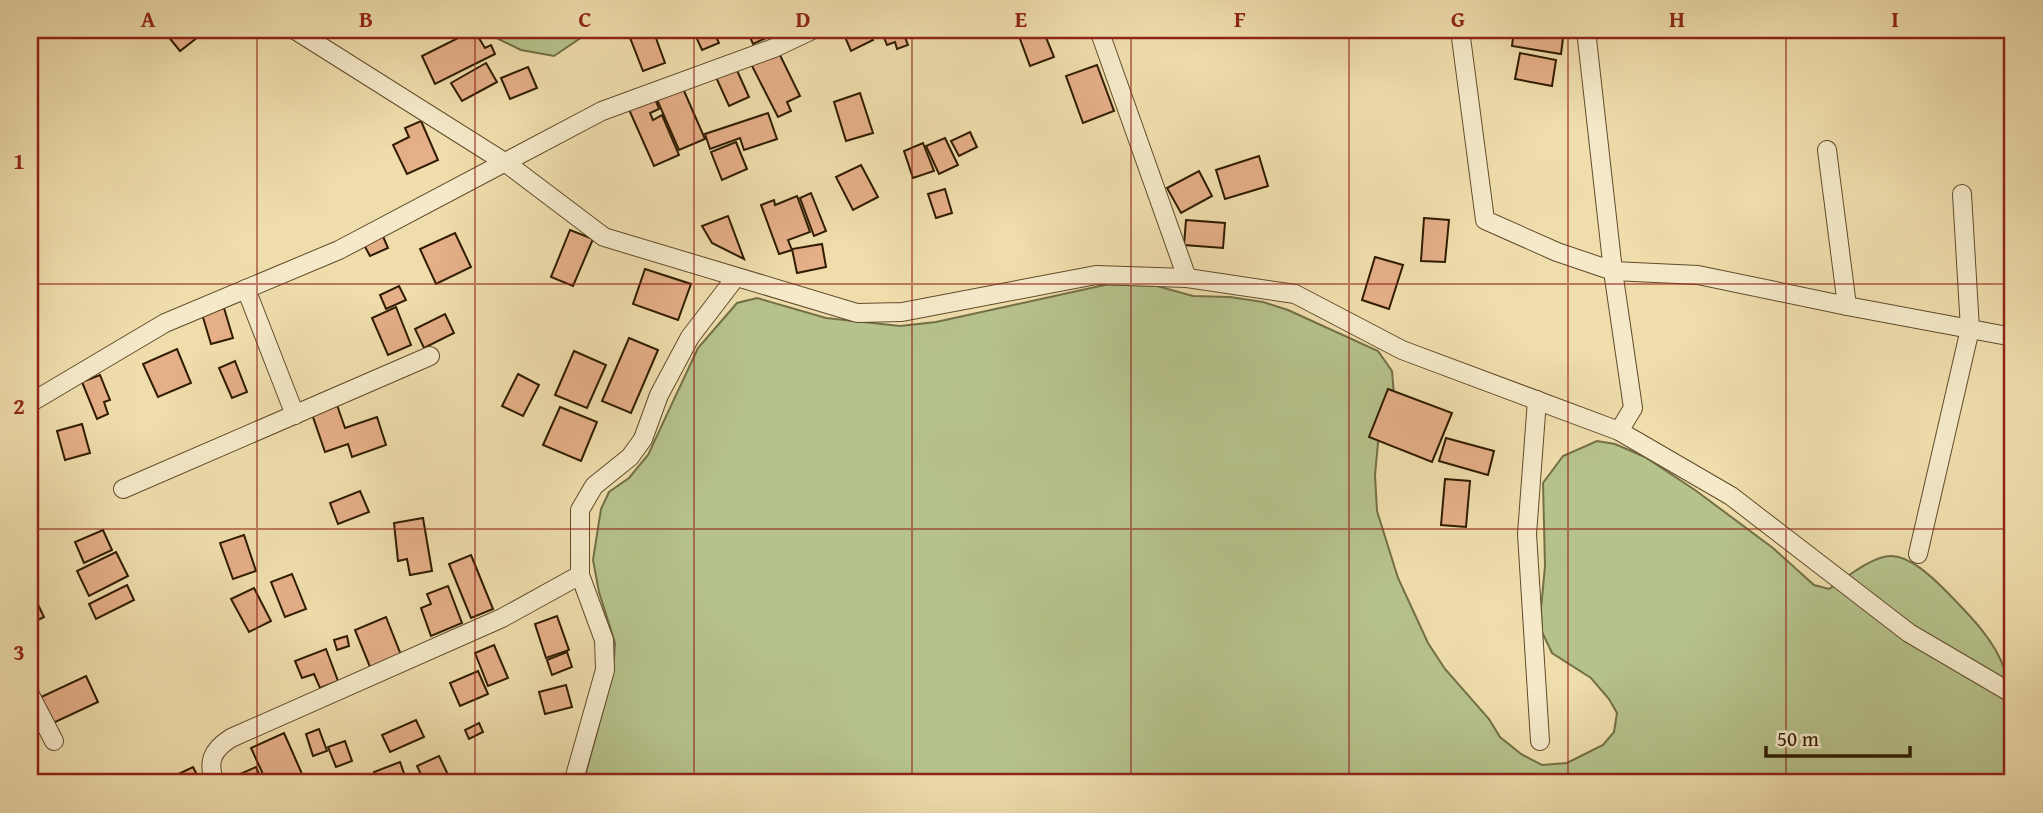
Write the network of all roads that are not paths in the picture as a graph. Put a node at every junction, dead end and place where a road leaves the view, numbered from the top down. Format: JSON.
{"nodes":[{"id":1,"x":295,"y":30,"type":"edge"},
{"id":2,"x":812,"y":30,"type":"edge"},
{"id":3,"x":1099,"y":30,"type":"edge"},
{"id":4,"x":1460,"y":30,"type":"edge"},
{"id":5,"x":1586,"y":30,"type":"edge"},
{"id":6,"x":1827,"y":150,"type":"dead end"},
{"id":7,"x":506,"y":163,"type":"junction"},
{"id":8,"x":1962,"y":194,"type":"dead end"},
{"id":9,"x":1613,"y":271,"type":"junction"},
{"id":10,"x":736,"y":277,"type":"junction"},
{"id":11,"x":1187,"y":278,"type":"junction"},
{"id":12,"x":246,"y":289,"type":"junction"},
{"id":13,"x":1847,"y":306,"type":"junction"},
{"id":14,"x":1970,"y":329,"type":"junction"},
{"id":15,"x":2013,"y":337,"type":"edge"},
{"id":16,"x":430,"y":356,"type":"dead end"},
{"id":17,"x":1536,"y":400,"type":"junction"},
{"id":18,"x":30,"y":403,"type":"edge"},
{"id":19,"x":295,"y":415,"type":"junction"},
{"id":20,"x":1619,"y":431,"type":"junction"},
{"id":21,"x":123,"y":489,"type":"dead end"},
{"id":22,"x":1919,"y":554,"type":"dead end"},
{"id":23,"x":580,"y":575,"type":"junction"},
{"id":24,"x":2013,"y":692,"type":"edge"},
{"id":25,"x":30,"y":695,"type":"edge"},
{"id":26,"x":54,"y":741,"type":"dead end"},
{"id":27,"x":1540,"y":741,"type":"dead end"},
{"id":28,"x":215,"y":783,"type":"edge"},
{"id":29,"x":573,"y":783,"type":"edge"}],
"edges":[{"from":1,"to":7,"type":"street"},
{"from":2,"to":7,"type":"street"},
{"from":3,"to":11,"type":"street"},
{"from":4,"to":9,"type":"street"},
{"from":5,"to":9,"type":"street"},
{"from":6,"to":13,"type":"street"},
{"from":7,"to":10,"type":"street"},
{"from":7,"to":12,"type":"street"},
{"from":8,"to":14,"type":"street"},
{"from":9,"to":13,"type":"street"},
{"from":9,"to":20,"type":"street"},
{"from":10,"to":11,"type":"street"},
{"from":10,"to":23,"type":"street"},
{"from":11,"to":17,"type":"street"},
{"from":12,"to":18,"type":"street"},
{"from":12,"to":19,"type":"street"},
{"from":13,"to":14,"type":"street"},
{"from":14,"to":15,"type":"street"},
{"from":14,"to":22,"type":"street"},
{"from":16,"to":19,"type":"street"},
{"from":17,"to":20,"type":"street"},
{"from":17,"to":27,"type":"street"},
{"from":19,"to":21,"type":"street"},
{"from":20,"to":24,"type":"street"},
{"from":23,"to":28,"type":"street"},
{"from":23,"to":29,"type":"street"},
{"from":25,"to":26,"type":"street"}]}
